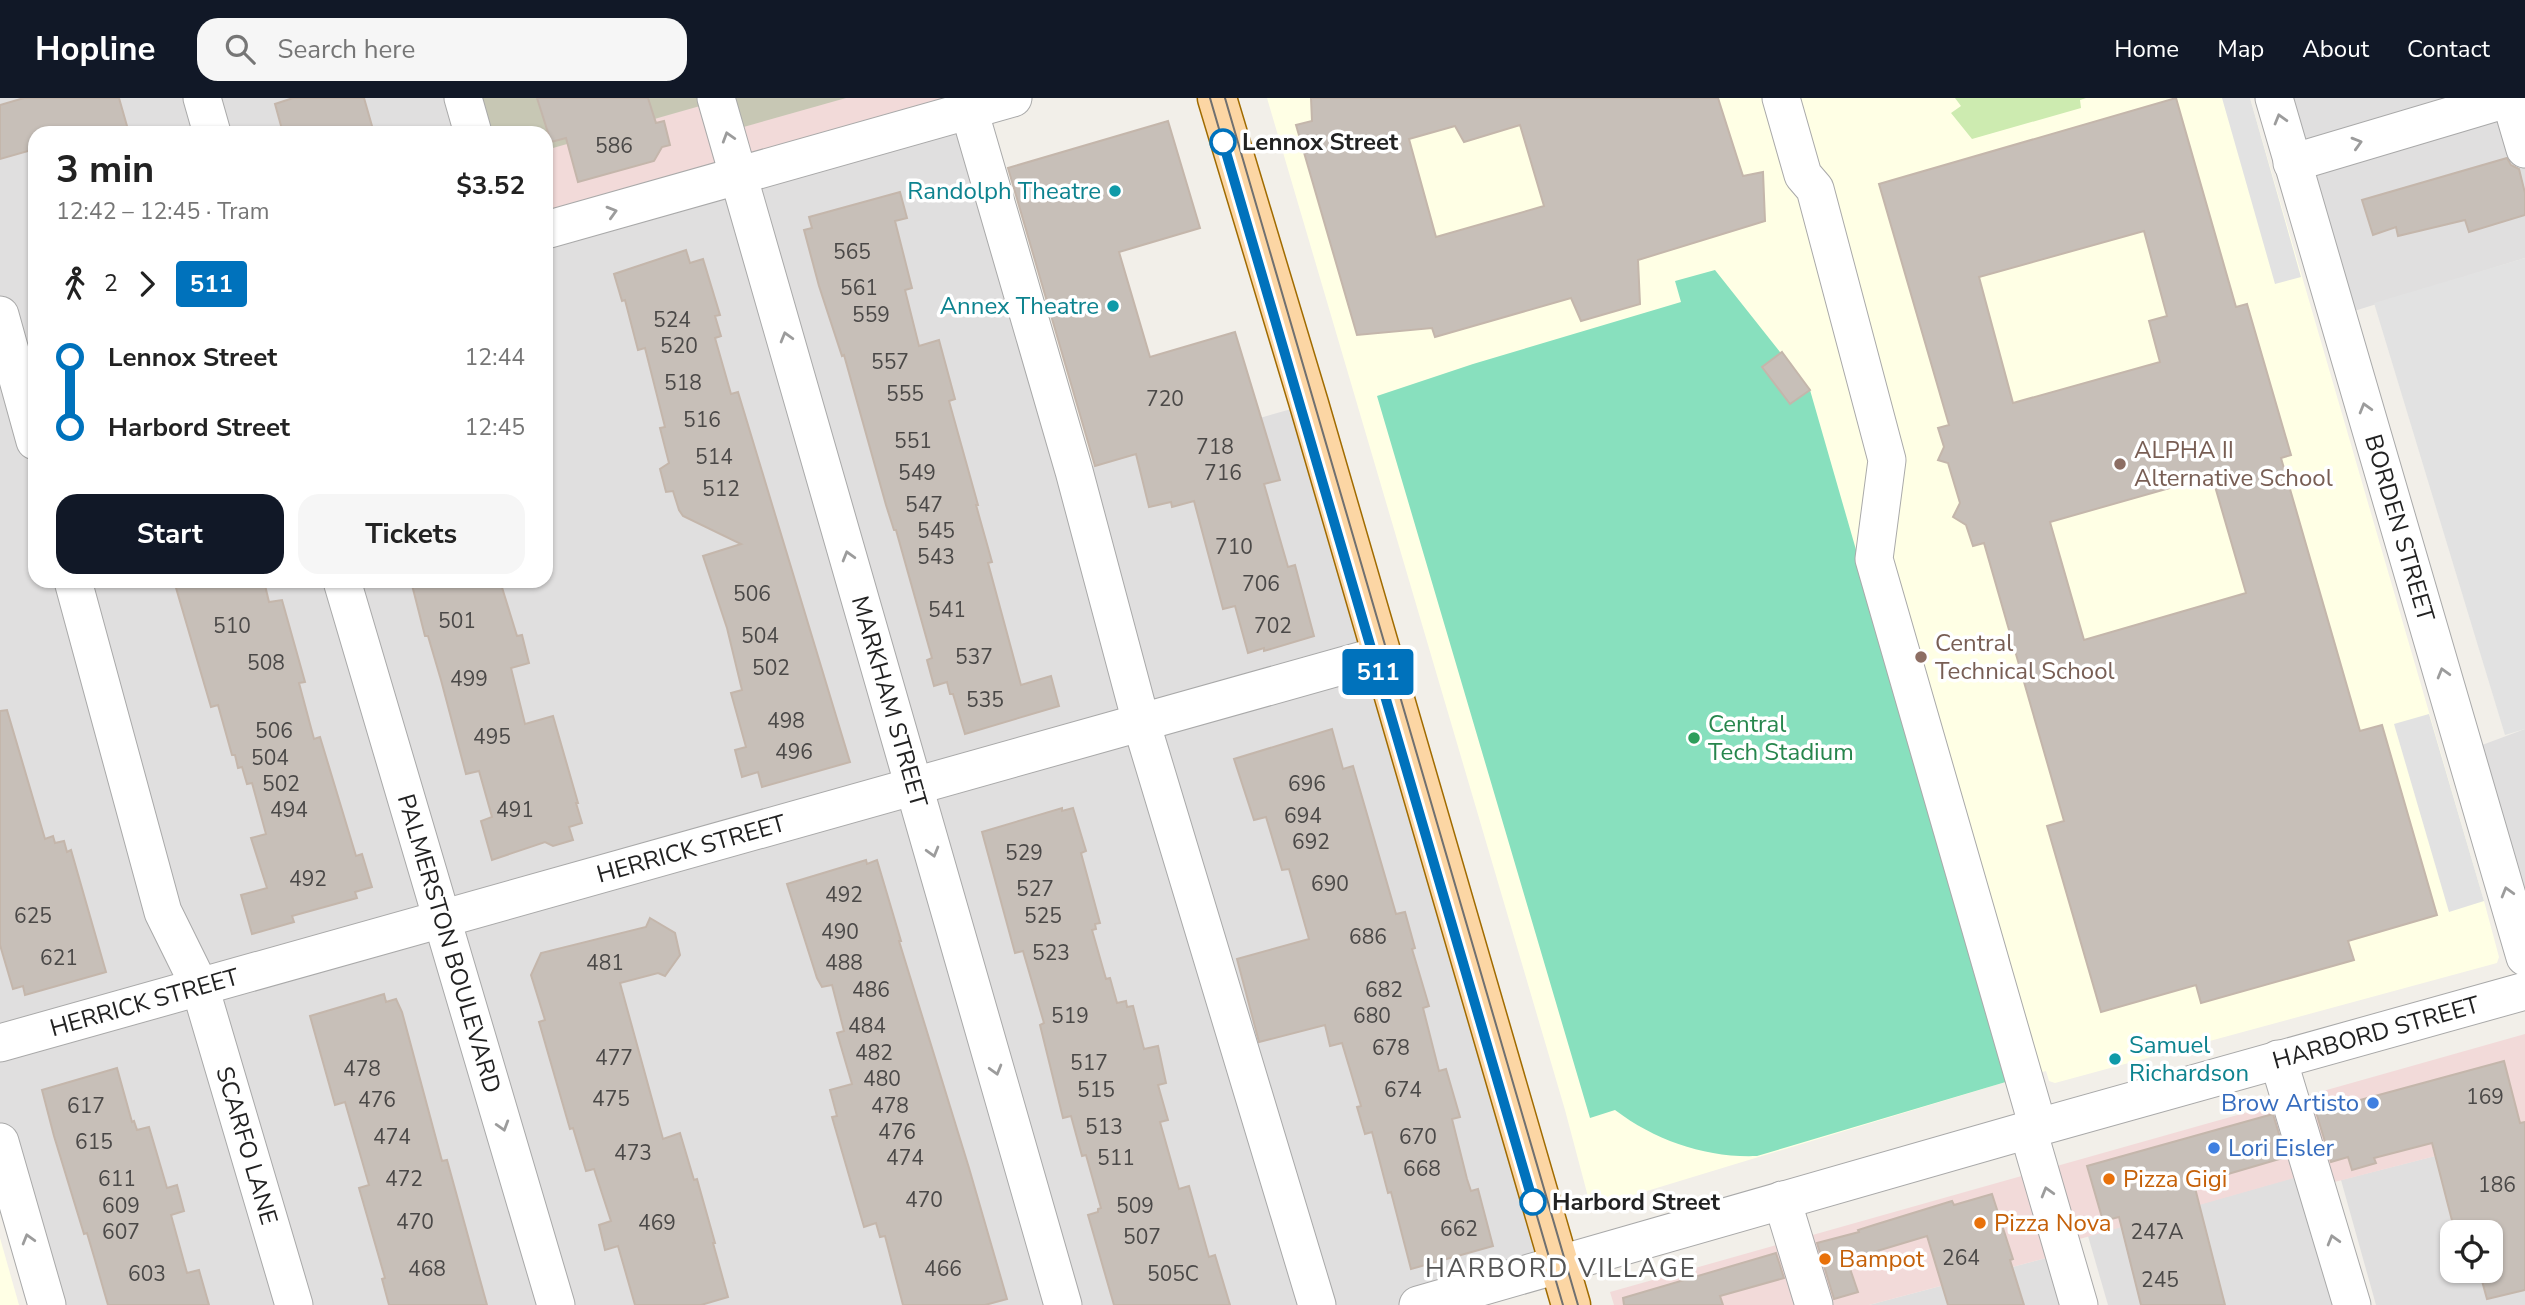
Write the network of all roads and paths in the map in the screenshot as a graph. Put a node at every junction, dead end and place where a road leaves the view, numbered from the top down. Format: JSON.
{"nodes":[{"id":1,"x":202,"y":98,"type":"edge"},
{"id":2,"x":463,"y":98,"type":"edge"},
{"id":3,"x":716,"y":98,"type":"edge"},
{"id":4,"x":1013,"y":98,"type":"edge"},
{"id":5,"x":1217,"y":98,"type":"edge"},
{"id":6,"x":1781,"y":98,"type":"edge"},
{"id":7,"x":2274,"y":98,"type":"edge"},
{"id":8,"x":2510,"y":98,"type":"edge"},
{"id":9,"x":969,"y":110,"type":"junction"},
{"id":10,"x":210,"y":126,"type":"edge"},
{"id":11,"x":471,"y":126,"type":"edge"},
{"id":12,"x":2525,"y":149,"type":"edge"},
{"id":13,"x":2292,"y":163,"type":"junction"},
{"id":14,"x":739,"y":176,"type":"junction"},
{"id":15,"x":553,"y":228,"type":"edge"},
{"id":16,"x":0,"y":315,"type":"edge"},
{"id":17,"x":18,"y":380,"type":"edge"},
{"id":18,"x":28,"y":416,"type":"edge"},
{"id":19,"x":75,"y":588,"type":"edge"},
{"id":20,"x":344,"y":588,"type":"edge"},
{"id":21,"x":1381,"y":655,"type":"junction"},
{"id":22,"x":1141,"y":722,"type":"junction"},
{"id":23,"x":914,"y":786,"type":"junction"},
{"id":24,"x":442,"y":919,"type":"junction"},
{"id":25,"x":2525,"y":957,"type":"edge"},
{"id":26,"x":200,"y":987,"type":"junction"},
{"id":27,"x":2525,"y":991,"type":"edge"},
{"id":28,"x":0,"y":1043,"type":"edge"},
{"id":29,"x":2278,"y":1059,"type":"junction"},
{"id":30,"x":2033,"y":1128,"type":"junction"},
{"id":31,"x":0,"y":1142,"type":"edge"},
{"id":32,"x":1782,"y":1200,"type":"junction"},
{"id":33,"x":1558,"y":1265,"type":"junction"},
{"id":34,"x":47,"y":1305,"type":"edge"},
{"id":35,"x":294,"y":1305,"type":"edge"},
{"id":36,"x":556,"y":1305,"type":"edge"},
{"id":37,"x":1063,"y":1305,"type":"edge"},
{"id":38,"x":1317,"y":1305,"type":"edge"},
{"id":39,"x":1418,"y":1305,"type":"edge"},
{"id":40,"x":1571,"y":1305,"type":"edge"},
{"id":41,"x":1814,"y":1305,"type":"edge"},
{"id":42,"x":2079,"y":1305,"type":"edge"},
{"id":43,"x":2352,"y":1305,"type":"edge"}],
"edges":[{"from":1,"to":10,"type":"street"},
{"from":2,"to":11,"type":"street"},
{"from":14,"to":3,"type":"street","name":"MARKHAM STREET","one_way":true},
{"from":4,"to":9,"type":"street"},
{"from":5,"to":21,"type":"main road"},
{"from":6,"to":30,"type":"street"},
{"from":13,"to":7,"type":"street","name":"BORDEN STREET","one_way":true},
{"from":8,"to":12,"type":"street"},
{"from":13,"to":8,"type":"street","one_way":true},
{"from":9,"to":14,"type":"street"},
{"from":9,"to":22,"type":"street"},
{"from":25,"to":13,"type":"street","name":"BORDEN STREET","one_way":true},
{"from":15,"to":14,"type":"street","one_way":true},
{"from":23,"to":14,"type":"street","name":"MARKHAM STREET","one_way":true},
{"from":16,"to":17,"type":"street"},
{"from":17,"to":18,"type":"street"},
{"from":19,"to":26,"type":"street","name":"SCARFO LANE"},
{"from":20,"to":24,"type":"street","name":"PALMERSTON BOULEVARD"},
{"from":21,"to":22,"type":"street","name":"HERRICK STREET"},
{"from":21,"to":33,"type":"main road"},
{"from":22,"to":23,"type":"street","name":"HERRICK STREET"},
{"from":22,"to":38,"type":"street"},
{"from":23,"to":24,"type":"street","name":"HERRICK STREET"},
{"from":23,"to":37,"type":"street","name":"MARKHAM STREET","one_way":true},
{"from":24,"to":26,"type":"street","name":"HERRICK STREET"},
{"from":24,"to":36,"type":"street","name":"PALMERSTON BOULEVARD","one_way":true},
{"from":26,"to":28,"type":"street","name":"HERRICK STREET"},
{"from":26,"to":35,"type":"street","name":"SCARFO LANE"},
{"from":27,"to":29,"type":"street","name":"HARBORD STREET"},
{"from":29,"to":30,"type":"street","name":"HARBORD STREET"},
{"from":43,"to":29,"type":"street","one_way":true},
{"from":30,"to":32,"type":"street","name":"HARBORD STREET"},
{"from":42,"to":30,"type":"street","one_way":true},
{"from":34,"to":31,"type":"street","one_way":true},
{"from":32,"to":33,"type":"street","name":"HARBORD STREET"},
{"from":32,"to":41,"type":"street"},
{"from":33,"to":39,"type":"street","name":"HARBORD STREET"},
{"from":33,"to":40,"type":"main road"}]}
